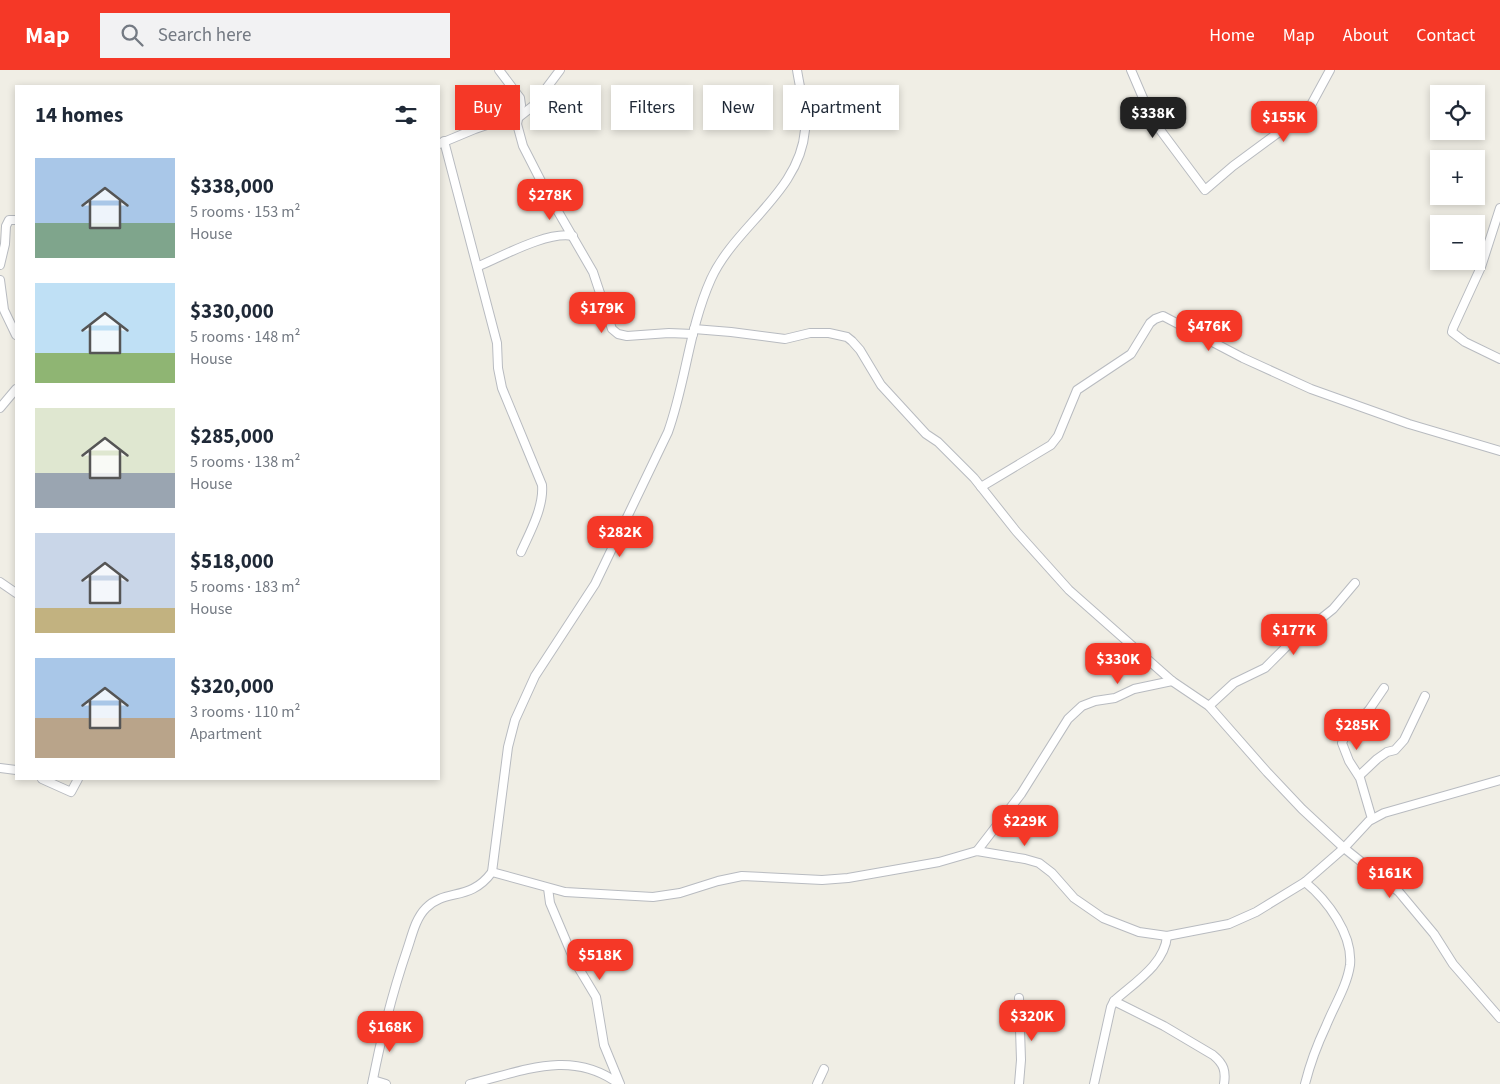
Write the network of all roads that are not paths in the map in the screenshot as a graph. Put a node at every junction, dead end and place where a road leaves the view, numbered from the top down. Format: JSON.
{"nodes":[{"id":1,"x":499,"y":70,"type":"edge"},
{"id":2,"x":560,"y":70,"type":"edge"},
{"id":3,"x":797,"y":70,"type":"edge"},
{"id":4,"x":1131,"y":70,"type":"edge"},
{"id":5,"x":1330,"y":70,"type":"edge"},
{"id":6,"x":511,"y":85,"type":"edge"},
{"id":7,"x":520,"y":115,"type":"edge"},
{"id":8,"x":478,"y":130,"type":"edge"},
{"id":9,"x":518,"y":130,"type":"edge"},
{"id":10,"x":442,"y":142,"type":"edge"},
{"id":11,"x":1500,"y":208,"type":"edge"},
{"id":12,"x":15,"y":220,"type":"edge"},
{"id":13,"x":573,"y":236,"type":"junction"},
{"id":14,"x":0,"y":265,"type":"edge"},
{"id":15,"x":478,"y":266,"type":"junction"},
{"id":16,"x":0,"y":280,"type":"edge"},
{"id":17,"x":693,"y":332,"type":"junction"},
{"id":18,"x":15,"y":333,"type":"edge"},
{"id":19,"x":1500,"y":359,"type":"edge"},
{"id":20,"x":15,"y":389,"type":"edge"},
{"id":21,"x":0,"y":408,"type":"edge"},
{"id":22,"x":1500,"y":451,"type":"edge"},
{"id":23,"x":981,"y":487,"type":"junction"},
{"id":24,"x":521,"y":552,"type":"dead end"},
{"id":25,"x":0,"y":582,"type":"edge"},
{"id":26,"x":1355,"y":583,"type":"dead end"},
{"id":27,"x":15,"y":592,"type":"edge"},
{"id":28,"x":1172,"y":681,"type":"junction"},
{"id":29,"x":1384,"y":688,"type":"dead end"},
{"id":30,"x":1425,"y":696,"type":"dead end"},
{"id":31,"x":1209,"y":706,"type":"junction"},
{"id":32,"x":0,"y":768,"type":"edge"},
{"id":33,"x":15,"y":770,"type":"edge"},
{"id":34,"x":1359,"y":776,"type":"junction"},
{"id":35,"x":44,"y":780,"type":"edge"},
{"id":36,"x":77,"y":780,"type":"edge"},
{"id":37,"x":1500,"y":780,"type":"edge"},
{"id":38,"x":1372,"y":820,"type":"junction"},
{"id":39,"x":1344,"y":848,"type":"junction"},
{"id":40,"x":977,"y":852,"type":"junction"},
{"id":41,"x":492,"y":872,"type":"junction"},
{"id":42,"x":1305,"y":882,"type":"junction"},
{"id":43,"x":548,"y":888,"type":"junction"},
{"id":44,"x":1167,"y":936,"type":"junction"},
{"id":45,"x":1019,"y":998,"type":"dead end"},
{"id":46,"x":1114,"y":1001,"type":"junction"},
{"id":47,"x":1500,"y":1018,"type":"edge"},
{"id":48,"x":824,"y":1069,"type":"dead end"},
{"id":49,"x":372,"y":1082,"type":"edge"},
{"id":50,"x":386,"y":1084,"type":"edge"},
{"id":51,"x":470,"y":1084,"type":"edge"},
{"id":52,"x":620,"y":1084,"type":"edge"},
{"id":53,"x":817,"y":1084,"type":"edge"},
{"id":54,"x":1020,"y":1084,"type":"edge"},
{"id":55,"x":1094,"y":1084,"type":"edge"},
{"id":56,"x":1224,"y":1084,"type":"edge"},
{"id":57,"x":1305,"y":1084,"type":"edge"}],
"edges":[{"from":1,"to":6,"type":"street"},
{"from":2,"to":7,"type":"street"},
{"from":3,"to":17,"type":"street"},
{"from":4,"to":5,"type":"street"},
{"from":8,"to":10,"type":"street"},
{"from":9,"to":13,"type":"street"},
{"from":10,"to":15,"type":"street"},
{"from":11,"to":19,"type":"street"},
{"from":12,"to":14,"type":"street"},
{"from":13,"to":15,"type":"street"},
{"from":13,"to":17,"type":"street"},
{"from":15,"to":24,"type":"street"},
{"from":16,"to":18,"type":"street"},
{"from":17,"to":23,"type":"street"},
{"from":17,"to":41,"type":"street"},
{"from":20,"to":21,"type":"street"},
{"from":22,"to":23,"type":"street"},
{"from":23,"to":28,"type":"street"},
{"from":25,"to":27,"type":"street"},
{"from":26,"to":31,"type":"street"},
{"from":28,"to":31,"type":"street"},
{"from":28,"to":40,"type":"street"},
{"from":29,"to":34,"type":"street"},
{"from":30,"to":34,"type":"street"},
{"from":31,"to":39,"type":"street"},
{"from":32,"to":33,"type":"street"},
{"from":34,"to":38,"type":"street"},
{"from":35,"to":36,"type":"street"},
{"from":37,"to":38,"type":"street"},
{"from":38,"to":39,"type":"street"},
{"from":39,"to":42,"type":"street"},
{"from":39,"to":47,"type":"street"},
{"from":40,"to":43,"type":"street"},
{"from":40,"to":44,"type":"street"},
{"from":41,"to":43,"type":"street"},
{"from":41,"to":49,"type":"street"},
{"from":42,"to":44,"type":"street"},
{"from":42,"to":57,"type":"street"},
{"from":43,"to":52,"type":"street"},
{"from":44,"to":46,"type":"street"},
{"from":45,"to":54,"type":"street"},
{"from":46,"to":55,"type":"street"},
{"from":46,"to":56,"type":"street"},
{"from":48,"to":53,"type":"street"},
{"from":49,"to":50,"type":"street"},
{"from":51,"to":52,"type":"street"}]}
